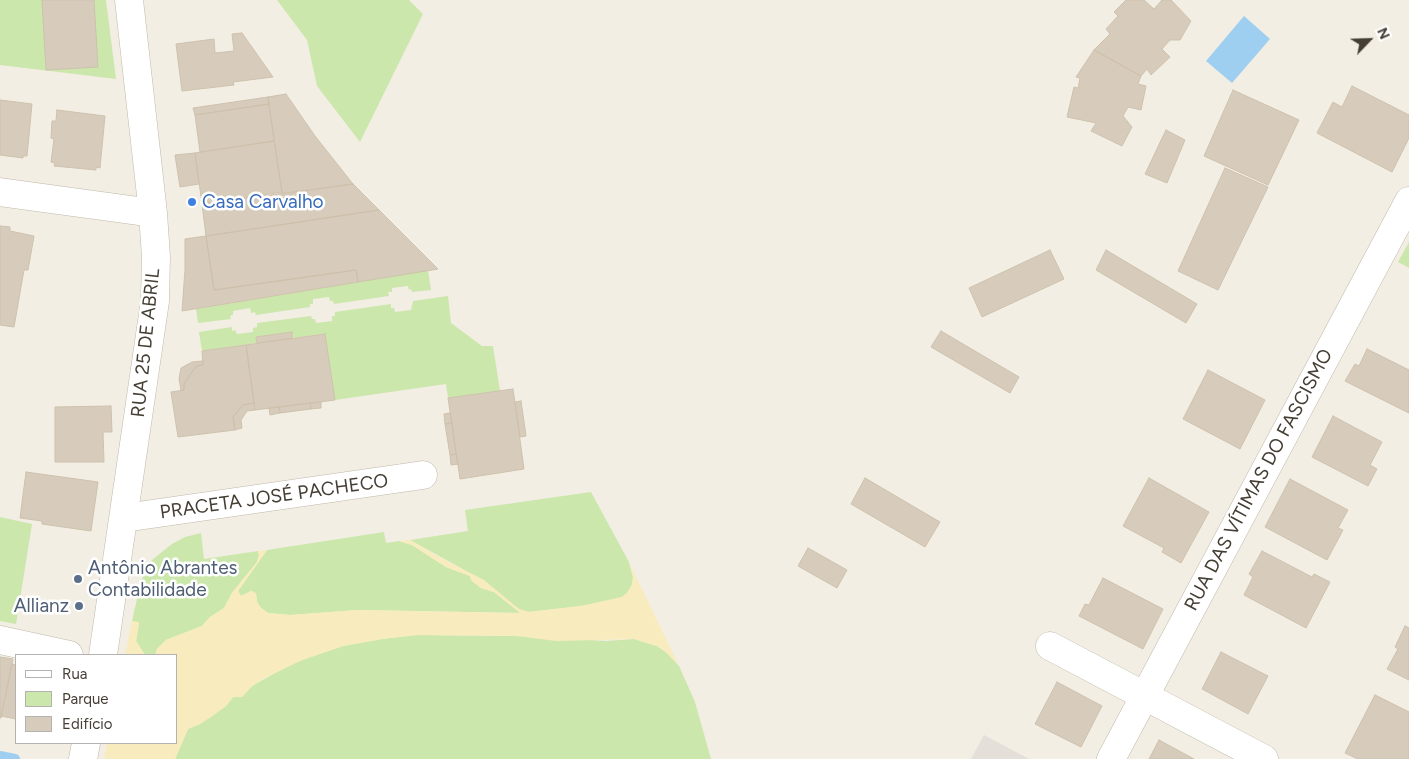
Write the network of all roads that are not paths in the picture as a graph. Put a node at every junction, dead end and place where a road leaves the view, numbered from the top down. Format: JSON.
{"nodes":[{"id":1,"x":129,"y":0,"type":"edge"},
{"id":2,"x":0,"y":192,"type":"edge"},
{"id":3,"x":1409,"y":201,"type":"edge"},
{"id":4,"x":153,"y":212,"type":"junction"},
{"id":5,"x":424,"y":475,"type":"dead end"},
{"id":6,"x":124,"y":518,"type":"junction"},
{"id":7,"x":0,"y":640,"type":"edge"},
{"id":8,"x":1050,"y":646,"type":"dead end"},
{"id":9,"x":64,"y":654,"type":"edge"},
{"id":10,"x":103,"y":654,"type":"edge"},
{"id":11,"x":1144,"y":696,"type":"junction"},
{"id":12,"x":86,"y":744,"type":"edge"},
{"id":13,"x":83,"y":759,"type":"edge"},
{"id":14,"x":1110,"y":759,"type":"edge"},
{"id":15,"x":1264,"y":759,"type":"edge"}],
"edges":[{"from":1,"to":4,"type":"street","name":"RUA 25 DE ABRIL"},
{"from":2,"to":4,"type":"street"},
{"from":3,"to":11,"type":"street","name":"RUA DAS VÍTIMAS DO FASCISMO"},
{"from":4,"to":6,"type":"street","name":"RUA 25 DE ABRIL"},
{"from":5,"to":6,"type":"street","name":"PRACETA JOSÉ PACHECO"},
{"from":6,"to":10,"type":"street","name":"RUA 25 DE ABRIL"},
{"from":7,"to":9,"type":"street"},
{"from":8,"to":11,"type":"street"},
{"from":11,"to":14,"type":"street","name":"RUA DAS VÍTIMAS DO FASCISMO"},
{"from":11,"to":15,"type":"street"},
{"from":12,"to":13,"type":"street"}]}
